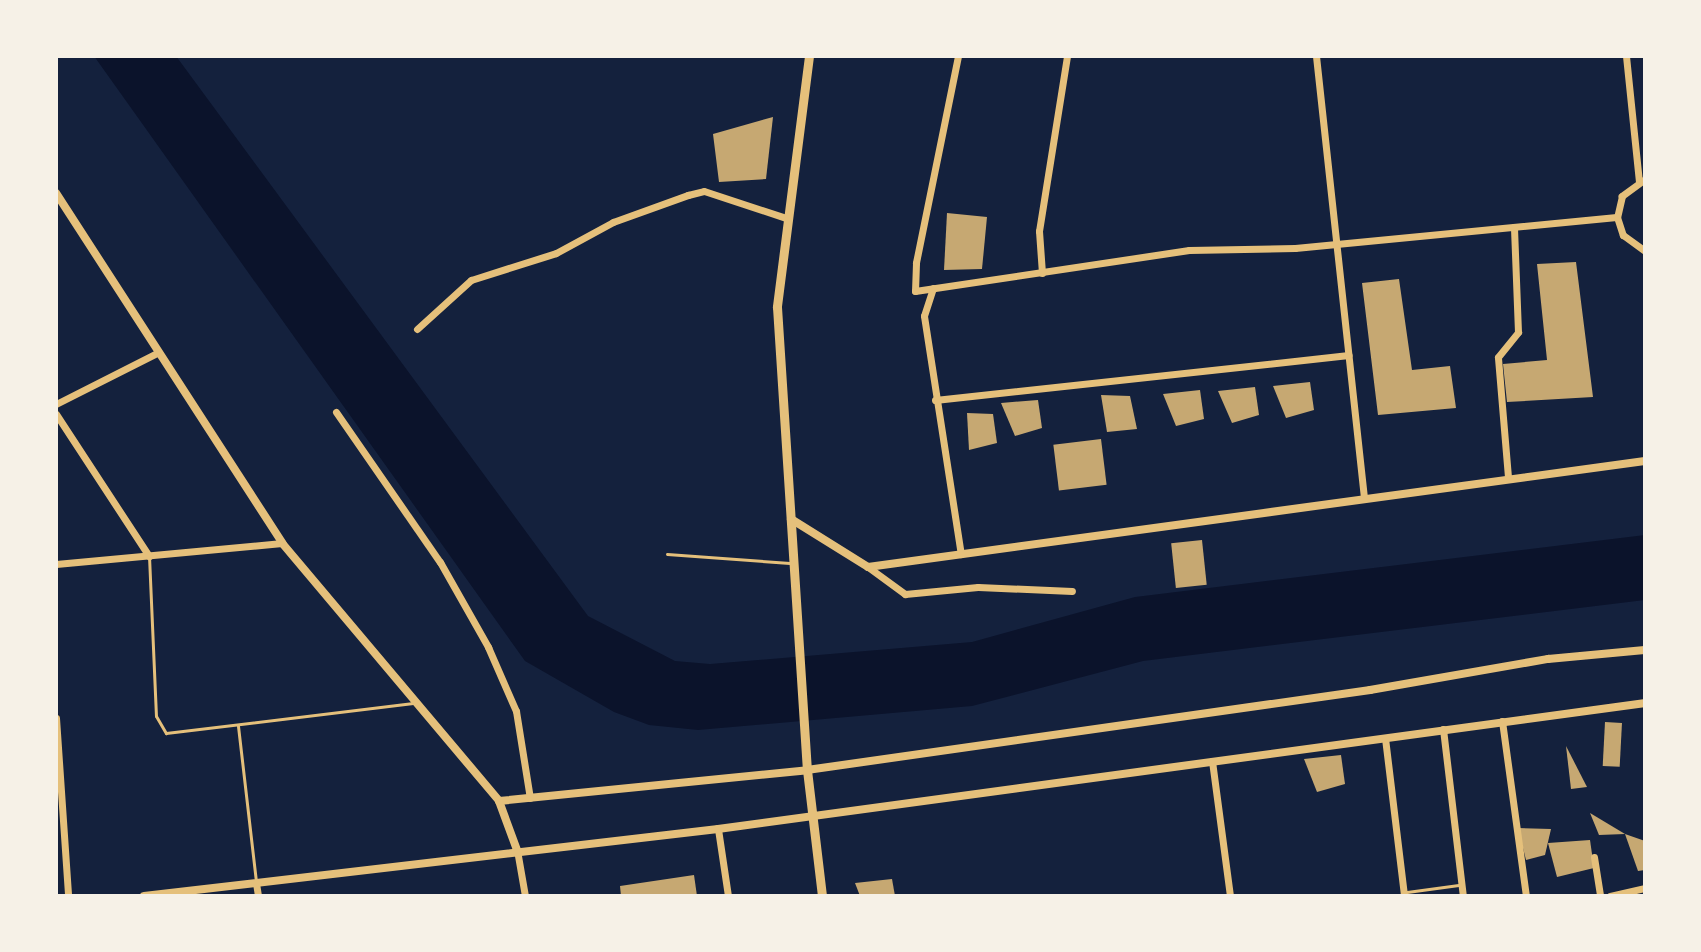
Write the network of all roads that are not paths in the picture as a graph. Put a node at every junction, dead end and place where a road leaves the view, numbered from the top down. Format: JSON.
{"nodes":[{"id":1,"x":809,"y":56,"type":"edge"},
{"id":2,"x":958,"y":56,"type":"edge"},
{"id":3,"x":1067,"y":56,"type":"edge"},
{"id":4,"x":1316,"y":56,"type":"edge"},
{"id":5,"x":1626,"y":56,"type":"edge"},
{"id":6,"x":1642,"y":180,"type":"edge"},
{"id":7,"x":56,"y":193,"type":"edge"},
{"id":8,"x":1617,"y":217,"type":"junction"},
{"id":9,"x":786,"y":218,"type":"junction"},
{"id":10,"x":1514,"y":227,"type":"junction"},
{"id":11,"x":1336,"y":243,"type":"junction"},
{"id":12,"x":1645,"y":251,"type":"edge"},
{"id":13,"x":1042,"y":273,"type":"junction"},
{"id":14,"x":933,"y":288,"type":"junction"},
{"id":15,"x":417,"y":329,"type":"dead end"},
{"id":16,"x":159,"y":352,"type":"junction"},
{"id":17,"x":1349,"y":355,"type":"junction"},
{"id":18,"x":935,"y":400,"type":"junction"},
{"id":19,"x":56,"y":404,"type":"edge"},
{"id":20,"x":336,"y":412,"type":"dead end"},
{"id":21,"x":56,"y":414,"type":"edge"},
{"id":22,"x":1645,"y":461,"type":"edge"},
{"id":23,"x":1508,"y":477,"type":"junction"},
{"id":24,"x":1364,"y":497,"type":"junction"},
{"id":25,"x":791,"y":519,"type":"junction"},
{"id":26,"x":282,"y":543,"type":"junction"},
{"id":27,"x":667,"y":554,"type":"dead end"},
{"id":28,"x":961,"y":554,"type":"junction"},
{"id":29,"x":149,"y":556,"type":"junction"},
{"id":30,"x":794,"y":563,"type":"junction"},
{"id":31,"x":56,"y":564,"type":"edge"},
{"id":32,"x":868,"y":567,"type":"junction"},
{"id":33,"x":1072,"y":591,"type":"dead end"},
{"id":34,"x":1645,"y":650,"type":"edge"},
{"id":35,"x":415,"y":703,"type":"junction"},
{"id":36,"x":1645,"y":703,"type":"edge"},
{"id":37,"x":56,"y":718,"type":"edge"},
{"id":38,"x":1502,"y":721,"type":"junction"},
{"id":39,"x":238,"y":726,"type":"junction"},
{"id":40,"x":1443,"y":729,"type":"junction"},
{"id":41,"x":1385,"y":738,"type":"junction"},
{"id":42,"x":1212,"y":761,"type":"junction"},
{"id":43,"x":807,"y":770,"type":"junction"},
{"id":44,"x":530,"y":798,"type":"junction"},
{"id":45,"x":499,"y":801,"type":"junction"},
{"id":46,"x":813,"y":815,"type":"junction"},
{"id":47,"x":718,"y":829,"type":"junction"},
{"id":48,"x":517,"y":850,"type":"junction"},
{"id":49,"x":1594,"y":857,"type":"dead end"},
{"id":50,"x":256,"y":883,"type":"junction"},
{"id":51,"x":1461,"y":885,"type":"junction"},
{"id":52,"x":1645,"y":888,"type":"edge"},
{"id":53,"x":1403,"y":894,"type":"edge"},
{"id":54,"x":68,"y":896,"type":"edge"},
{"id":55,"x":144,"y":896,"type":"edge"},
{"id":56,"x":258,"y":896,"type":"edge"},
{"id":57,"x":525,"y":896,"type":"edge"},
{"id":58,"x":728,"y":896,"type":"edge"},
{"id":59,"x":822,"y":896,"type":"edge"},
{"id":60,"x":1230,"y":896,"type":"edge"},
{"id":61,"x":1463,"y":896,"type":"edge"},
{"id":62,"x":1526,"y":896,"type":"edge"},
{"id":63,"x":1600,"y":896,"type":"edge"},
{"id":64,"x":1610,"y":896,"type":"edge"}],
"edges":[{"from":1,"to":9,"type":"main road"},
{"from":2,"to":14,"type":"street"},
{"from":3,"to":13,"type":"street"},
{"from":4,"to":11,"type":"street"},
{"from":5,"to":6,"type":"street"},
{"from":6,"to":8,"type":"street"},
{"from":7,"to":16,"type":"street"},
{"from":8,"to":10,"type":"street"},
{"from":8,"to":12,"type":"street"},
{"from":9,"to":15,"type":"street"},
{"from":9,"to":25,"type":"main road"},
{"from":10,"to":11,"type":"street"},
{"from":10,"to":23,"type":"street"},
{"from":11,"to":13,"type":"street"},
{"from":11,"to":17,"type":"street"},
{"from":13,"to":14,"type":"street"},
{"from":14,"to":18,"type":"street"},
{"from":16,"to":19,"type":"street"},
{"from":16,"to":26,"type":"street"},
{"from":17,"to":18,"type":"street"},
{"from":17,"to":24,"type":"street"},
{"from":18,"to":28,"type":"street"},
{"from":20,"to":44,"type":"street"},
{"from":21,"to":29,"type":"street"},
{"from":22,"to":23,"type":"street"},
{"from":23,"to":24,"type":"street"},
{"from":24,"to":28,"type":"street"},
{"from":25,"to":30,"type":"main road"},
{"from":25,"to":32,"type":"street"},
{"from":26,"to":29,"type":"street"},
{"from":26,"to":35,"type":"street"},
{"from":27,"to":30,"type":"lane"},
{"from":28,"to":32,"type":"street"},
{"from":29,"to":31,"type":"street"},
{"from":29,"to":39,"type":"lane"},
{"from":30,"to":43,"type":"main road"},
{"from":32,"to":33,"type":"street"},
{"from":34,"to":43,"type":"street"},
{"from":35,"to":39,"type":"lane"},
{"from":35,"to":45,"type":"street"},
{"from":36,"to":38,"type":"street"},
{"from":37,"to":54,"type":"street"},
{"from":38,"to":40,"type":"street"},
{"from":38,"to":62,"type":"street"},
{"from":39,"to":50,"type":"lane"},
{"from":40,"to":41,"type":"street"},
{"from":40,"to":51,"type":"street"},
{"from":41,"to":42,"type":"street"},
{"from":41,"to":53,"type":"street"},
{"from":42,"to":46,"type":"street"},
{"from":42,"to":60,"type":"street"},
{"from":43,"to":44,"type":"street"},
{"from":43,"to":46,"type":"main road"},
{"from":44,"to":45,"type":"street"},
{"from":45,"to":48,"type":"street"},
{"from":46,"to":47,"type":"street"},
{"from":46,"to":59,"type":"main road"},
{"from":47,"to":48,"type":"street"},
{"from":47,"to":58,"type":"street"},
{"from":48,"to":50,"type":"street"},
{"from":48,"to":57,"type":"street"},
{"from":49,"to":63,"type":"street"},
{"from":50,"to":55,"type":"street"},
{"from":50,"to":56,"type":"street"},
{"from":51,"to":53,"type":"lane"},
{"from":51,"to":61,"type":"street"},
{"from":52,"to":64,"type":"street"}]}
